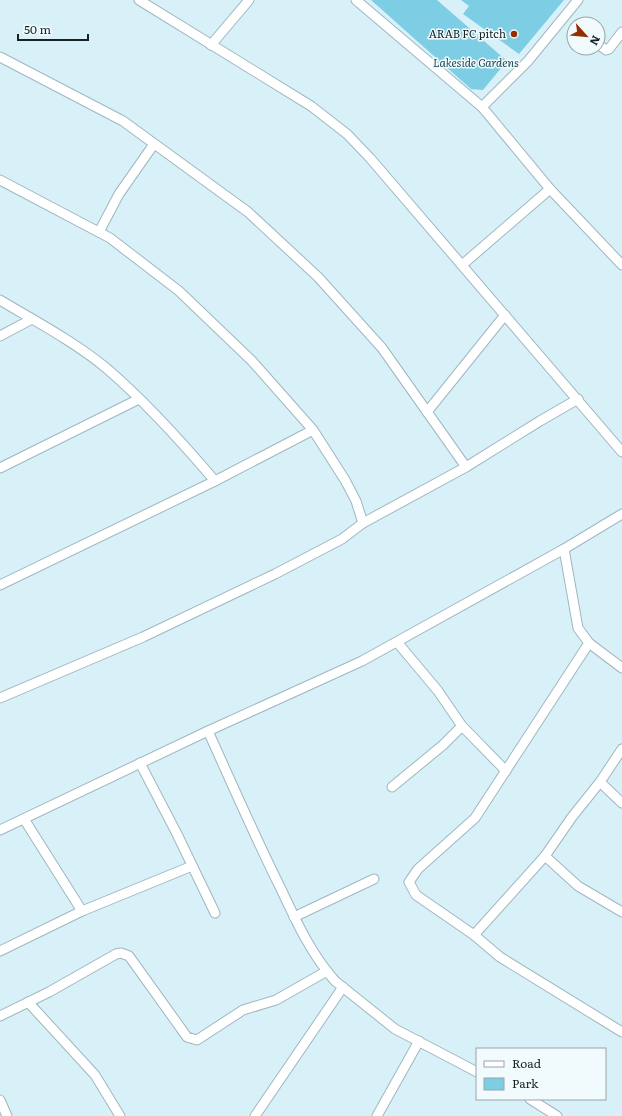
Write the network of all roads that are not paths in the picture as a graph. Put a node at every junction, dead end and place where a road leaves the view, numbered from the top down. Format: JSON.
{"nodes":[{"id":1,"x":139,"y":0,"type":"edge"},
{"id":2,"x":249,"y":0,"type":"edge"},
{"id":3,"x":356,"y":0,"type":"edge"},
{"id":4,"x":578,"y":0,"type":"edge"},
{"id":5,"x":622,"y":32,"type":"edge"},
{"id":6,"x":211,"y":45,"type":"junction"},
{"id":7,"x":606,"y":50,"type":"edge"},
{"id":8,"x":0,"y":56,"type":"edge"},
{"id":9,"x":482,"y":107,"type":"junction"},
{"id":10,"x":154,"y":144,"type":"junction"},
{"id":11,"x":0,"y":180,"type":"edge"},
{"id":12,"x":550,"y":189,"type":"junction"},
{"id":13,"x":99,"y":232,"type":"junction"},
{"id":14,"x":462,"y":265,"type":"junction"},
{"id":15,"x":622,"y":265,"type":"edge"},
{"id":16,"x":0,"y":300,"type":"edge"},
{"id":17,"x":505,"y":315,"type":"junction"},
{"id":18,"x":32,"y":319,"type":"junction"},
{"id":19,"x":0,"y":336,"type":"edge"},
{"id":20,"x":578,"y":399,"type":"junction"},
{"id":21,"x":139,"y":400,"type":"junction"},
{"id":22,"x":427,"y":412,"type":"junction"},
{"id":23,"x":313,"y":430,"type":"junction"},
{"id":24,"x":622,"y":452,"type":"edge"},
{"id":25,"x":466,"y":467,"type":"junction"},
{"id":26,"x":0,"y":468,"type":"edge"},
{"id":27,"x":215,"y":481,"type":"junction"},
{"id":28,"x":622,"y":514,"type":"edge"},
{"id":29,"x":363,"y":523,"type":"junction"},
{"id":30,"x":564,"y":549,"type":"junction"},
{"id":31,"x":0,"y":585,"type":"edge"},
{"id":32,"x":397,"y":642,"type":"junction"},
{"id":33,"x":589,"y":643,"type":"junction"},
{"id":34,"x":622,"y":668,"type":"edge"},
{"id":35,"x":0,"y":698,"type":"edge"},
{"id":36,"x":462,"y":726,"type":"junction"},
{"id":37,"x":208,"y":731,"type":"junction"},
{"id":38,"x":622,"y":750,"type":"edge"},
{"id":39,"x":140,"y":763,"type":"junction"},
{"id":40,"x":506,"y":771,"type":"junction"},
{"id":41,"x":600,"y":782,"type":"junction"},
{"id":42,"x":392,"y":786,"type":"dead end"},
{"id":43,"x":622,"y":803,"type":"edge"},
{"id":44,"x":24,"y":819,"type":"junction"},
{"id":45,"x":0,"y":830,"type":"edge"},
{"id":46,"x":544,"y":856,"type":"junction"},
{"id":47,"x":192,"y":866,"type":"junction"},
{"id":48,"x":374,"y":879,"type":"dead end"},
{"id":49,"x":82,"y":910,"type":"junction"},
{"id":50,"x":622,"y":912,"type":"edge"},
{"id":51,"x":215,"y":913,"type":"dead end"},
{"id":52,"x":294,"y":917,"type":"junction"},
{"id":53,"x":474,"y":935,"type":"junction"},
{"id":54,"x":0,"y":951,"type":"edge"},
{"id":55,"x":327,"y":971,"type":"junction"},
{"id":56,"x":343,"y":986,"type":"junction"},
{"id":57,"x":28,"y":1002,"type":"junction"},
{"id":58,"x":0,"y":1016,"type":"edge"},
{"id":59,"x":622,"y":1032,"type":"edge"},
{"id":60,"x":419,"y":1042,"type":"junction"},
{"id":61,"x":476,"y":1071,"type":"edge"},
{"id":62,"x":0,"y":1100,"type":"edge"},
{"id":63,"x":532,"y":1100,"type":"edge"},
{"id":64,"x":8,"y":1116,"type":"edge"},
{"id":65,"x":120,"y":1116,"type":"edge"},
{"id":66,"x":255,"y":1116,"type":"edge"},
{"id":67,"x":377,"y":1116,"type":"edge"},
{"id":68,"x":557,"y":1116,"type":"edge"}],
"edges":[{"from":1,"to":6,"type":"street"},
{"from":2,"to":6,"type":"street"},
{"from":3,"to":9,"type":"street"},
{"from":4,"to":9,"type":"street"},
{"from":5,"to":7,"type":"street"},
{"from":6,"to":14,"type":"street"},
{"from":8,"to":10,"type":"street"},
{"from":9,"to":12,"type":"street"},
{"from":10,"to":13,"type":"street"},
{"from":10,"to":22,"type":"street"},
{"from":11,"to":13,"type":"street"},
{"from":12,"to":14,"type":"street"},
{"from":12,"to":15,"type":"street"},
{"from":13,"to":23,"type":"street"},
{"from":14,"to":17,"type":"street"},
{"from":16,"to":18,"type":"street"},
{"from":17,"to":20,"type":"street"},
{"from":17,"to":22,"type":"street"},
{"from":18,"to":19,"type":"street"},
{"from":18,"to":21,"type":"street"},
{"from":20,"to":24,"type":"street"},
{"from":20,"to":25,"type":"street"},
{"from":21,"to":26,"type":"street"},
{"from":21,"to":27,"type":"street"},
{"from":22,"to":25,"type":"street"},
{"from":23,"to":27,"type":"street"},
{"from":23,"to":29,"type":"street"},
{"from":25,"to":29,"type":"street"},
{"from":27,"to":31,"type":"street"},
{"from":28,"to":30,"type":"street"},
{"from":29,"to":35,"type":"street"},
{"from":30,"to":32,"type":"street"},
{"from":30,"to":33,"type":"street"},
{"from":32,"to":36,"type":"street"},
{"from":32,"to":37,"type":"street"},
{"from":33,"to":34,"type":"street"},
{"from":33,"to":40,"type":"street"},
{"from":36,"to":40,"type":"street"},
{"from":36,"to":42,"type":"street"},
{"from":37,"to":39,"type":"street"},
{"from":37,"to":52,"type":"street"},
{"from":38,"to":41,"type":"street"},
{"from":39,"to":44,"type":"street"},
{"from":39,"to":47,"type":"street"},
{"from":40,"to":53,"type":"street"},
{"from":41,"to":43,"type":"street"},
{"from":41,"to":46,"type":"street"},
{"from":44,"to":45,"type":"street"},
{"from":44,"to":49,"type":"street"},
{"from":46,"to":50,"type":"street"},
{"from":46,"to":53,"type":"street"},
{"from":47,"to":49,"type":"street"},
{"from":47,"to":51,"type":"street"},
{"from":48,"to":52,"type":"street"},
{"from":49,"to":54,"type":"street"},
{"from":52,"to":55,"type":"street"},
{"from":53,"to":59,"type":"street"},
{"from":55,"to":56,"type":"street"},
{"from":55,"to":57,"type":"street"},
{"from":56,"to":60,"type":"street"},
{"from":56,"to":66,"type":"street"},
{"from":57,"to":58,"type":"street"},
{"from":57,"to":65,"type":"street"},
{"from":60,"to":61,"type":"street"},
{"from":60,"to":67,"type":"street"},
{"from":62,"to":64,"type":"street"},
{"from":63,"to":68,"type":"street"}]}
